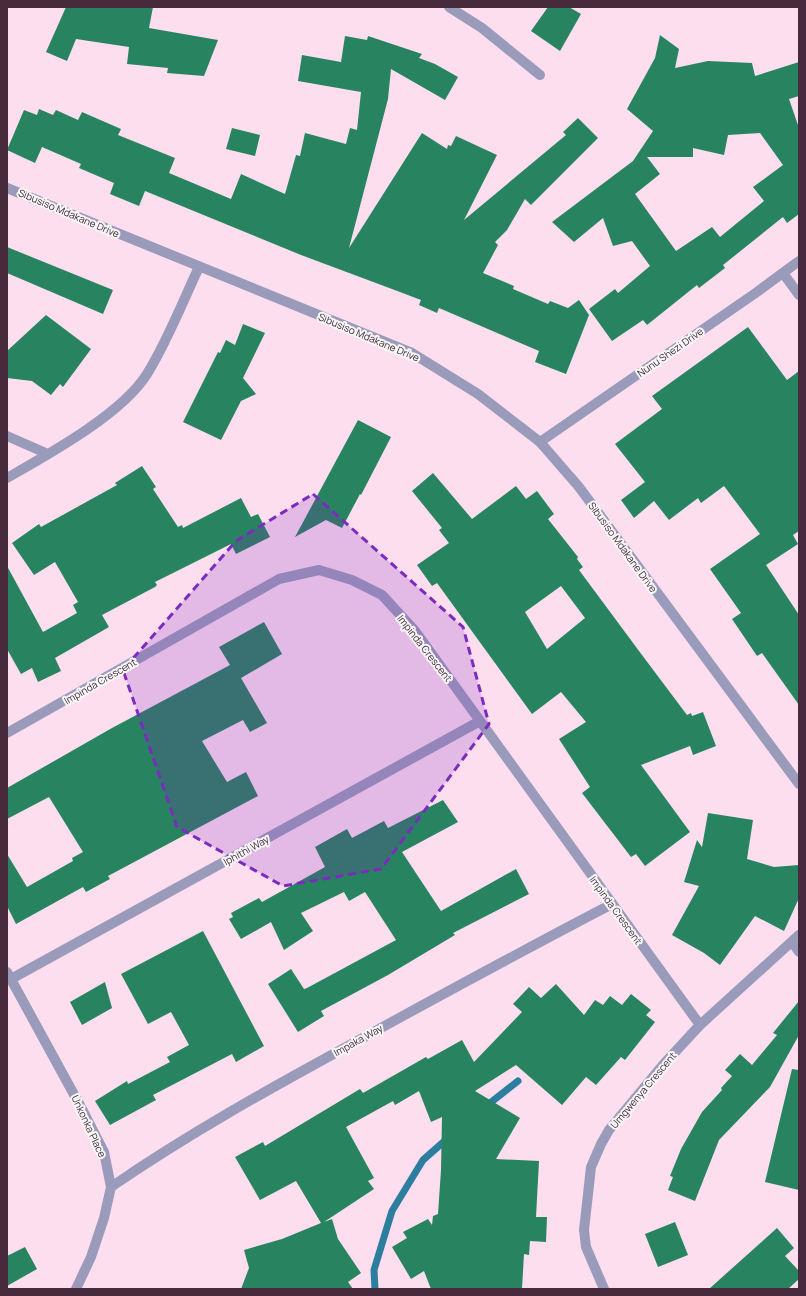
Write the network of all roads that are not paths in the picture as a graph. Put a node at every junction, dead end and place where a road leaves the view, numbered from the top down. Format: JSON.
{"nodes":[{"id":1,"x":448,"y":7,"type":"edge"},
{"id":2,"x":540,"y":75,"type":"dead end"},
{"id":3,"x":7,"y":188,"type":"edge"},
{"id":4,"x":799,"y":261,"type":"edge"},
{"id":5,"x":199,"y":267,"type":"junction"},
{"id":6,"x":783,"y":273,"type":"junction"},
{"id":7,"x":799,"y":295,"type":"edge"},
{"id":8,"x":7,"y":436,"type":"edge"},
{"id":9,"x":540,"y":442,"type":"junction"},
{"id":10,"x":48,"y":454,"type":"junction"},
{"id":11,"x":7,"y":478,"type":"edge"},
{"id":12,"x":480,"y":721,"type":"junction"},
{"id":13,"x":7,"y":733,"type":"edge"},
{"id":14,"x":799,"y":784,"type":"edge"},
{"id":15,"x":612,"y":904,"type":"junction"},
{"id":16,"x":795,"y":939,"type":"edge"},
{"id":17,"x":799,"y":952,"type":"edge"},
{"id":18,"x":9,"y":975,"type":"edge"},
{"id":19,"x":700,"y":1025,"type":"junction"},
{"id":20,"x":111,"y":1187,"type":"junction"},
{"id":21,"x":76,"y":1289,"type":"edge"},
{"id":22,"x":604,"y":1289,"type":"edge"}],
"edges":[{"from":1,"to":2,"type":"street"},
{"from":3,"to":5,"type":"street","name":"Sibusiso Mdakane Drive"},
{"from":4,"to":6,"type":"street","name":"Nunu Shezi Drive"},
{"from":5,"to":9,"type":"street","name":"Sibusiso Mdakane Drive"},
{"from":5,"to":10,"type":"street"},
{"from":6,"to":7,"type":"street"},
{"from":6,"to":9,"type":"street","name":"Nunu Shezi Drive"},
{"from":8,"to":10,"type":"street"},
{"from":9,"to":14,"type":"street","name":"Sibusiso Mdakane Drive"},
{"from":10,"to":11,"type":"street"},
{"from":12,"to":13,"type":"street","name":"Impinda Crescent"},
{"from":12,"to":15,"type":"street","name":"Impinda Crescent"},
{"from":12,"to":18,"type":"street","name":"Iphithi Way"},
{"from":15,"to":19,"type":"street","name":"Impinda Crescent"},
{"from":15,"to":20,"type":"street","name":"Impaka Way"},
{"from":16,"to":17,"type":"street"},
{"from":16,"to":19,"type":"street","name":"Umgwenya Crescent"},
{"from":18,"to":20,"type":"street","name":"Unkonka Place"},
{"from":19,"to":22,"type":"street","name":"Umgwenya Crescent"},
{"from":20,"to":21,"type":"street","name":"Unkonka Place"}]}
